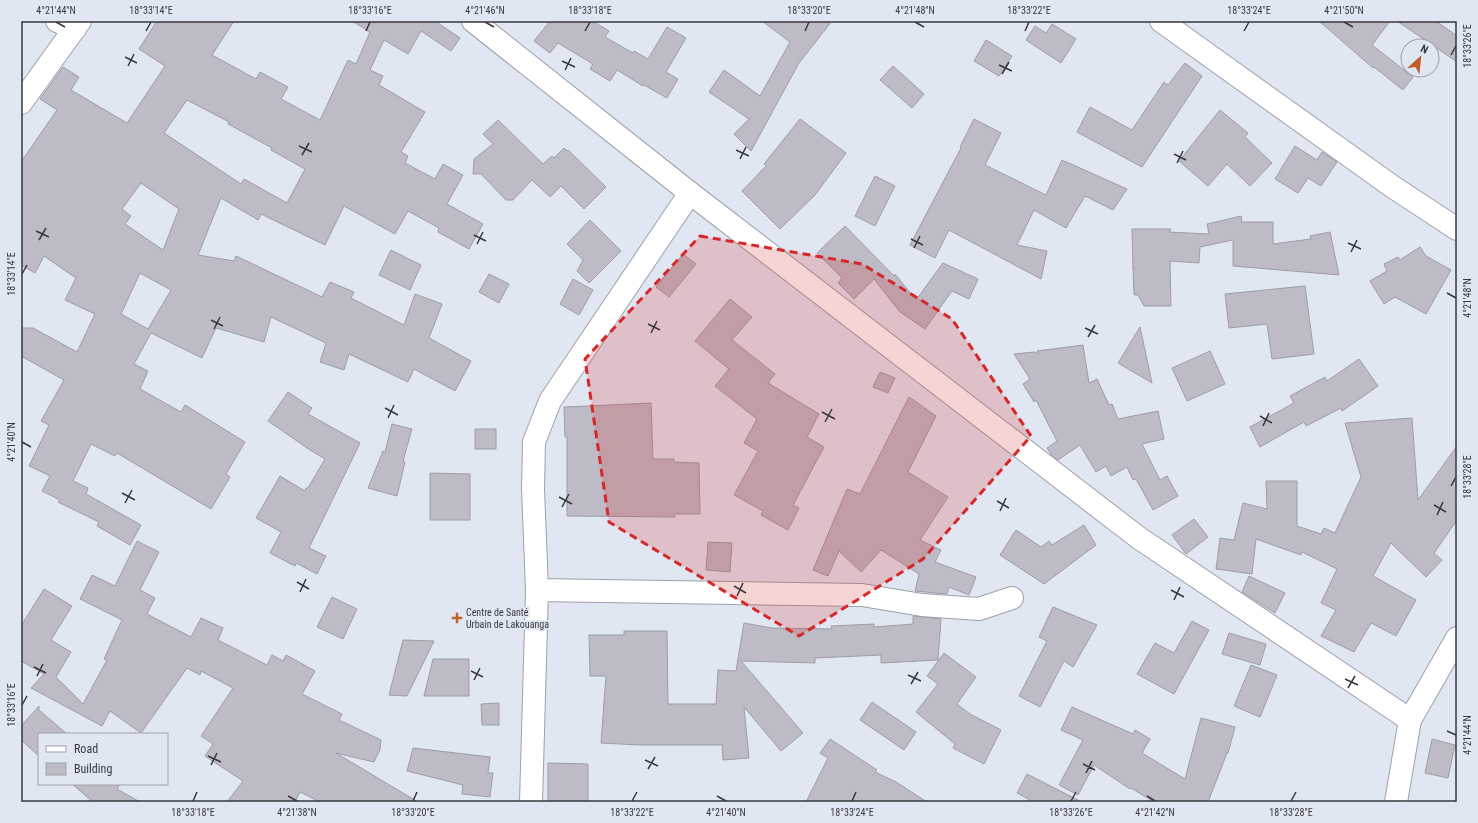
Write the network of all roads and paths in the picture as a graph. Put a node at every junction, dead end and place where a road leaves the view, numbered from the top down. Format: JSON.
{"nodes":[{"id":1,"x":473,"y":21,"type":"edge"},
{"id":2,"x":1161,"y":21,"type":"edge"},
{"id":3,"x":71,"y":24,"type":"edge"},
{"id":4,"x":21,"y":102,"type":"edge"},
{"id":5,"x":690,"y":193,"type":"junction"},
{"id":6,"x":1457,"y":229,"type":"edge"},
{"id":7,"x":537,"y":590,"type":"junction"},
{"id":8,"x":1012,"y":598,"type":"dead end"},
{"id":9,"x":1457,"y":638,"type":"edge"},
{"id":10,"x":1410,"y":720,"type":"junction"},
{"id":11,"x":531,"y":802,"type":"edge"},
{"id":12,"x":1396,"y":802,"type":"edge"}],
"edges":[{"from":1,"to":5,"type":"street"},
{"from":2,"to":6,"type":"street"},
{"from":3,"to":4,"type":"street"},
{"from":5,"to":7,"type":"street"},
{"from":5,"to":10,"type":"street"},
{"from":7,"to":8,"type":"street"},
{"from":7,"to":11,"type":"street"},
{"from":9,"to":10,"type":"street"},
{"from":10,"to":12,"type":"street"}]}
